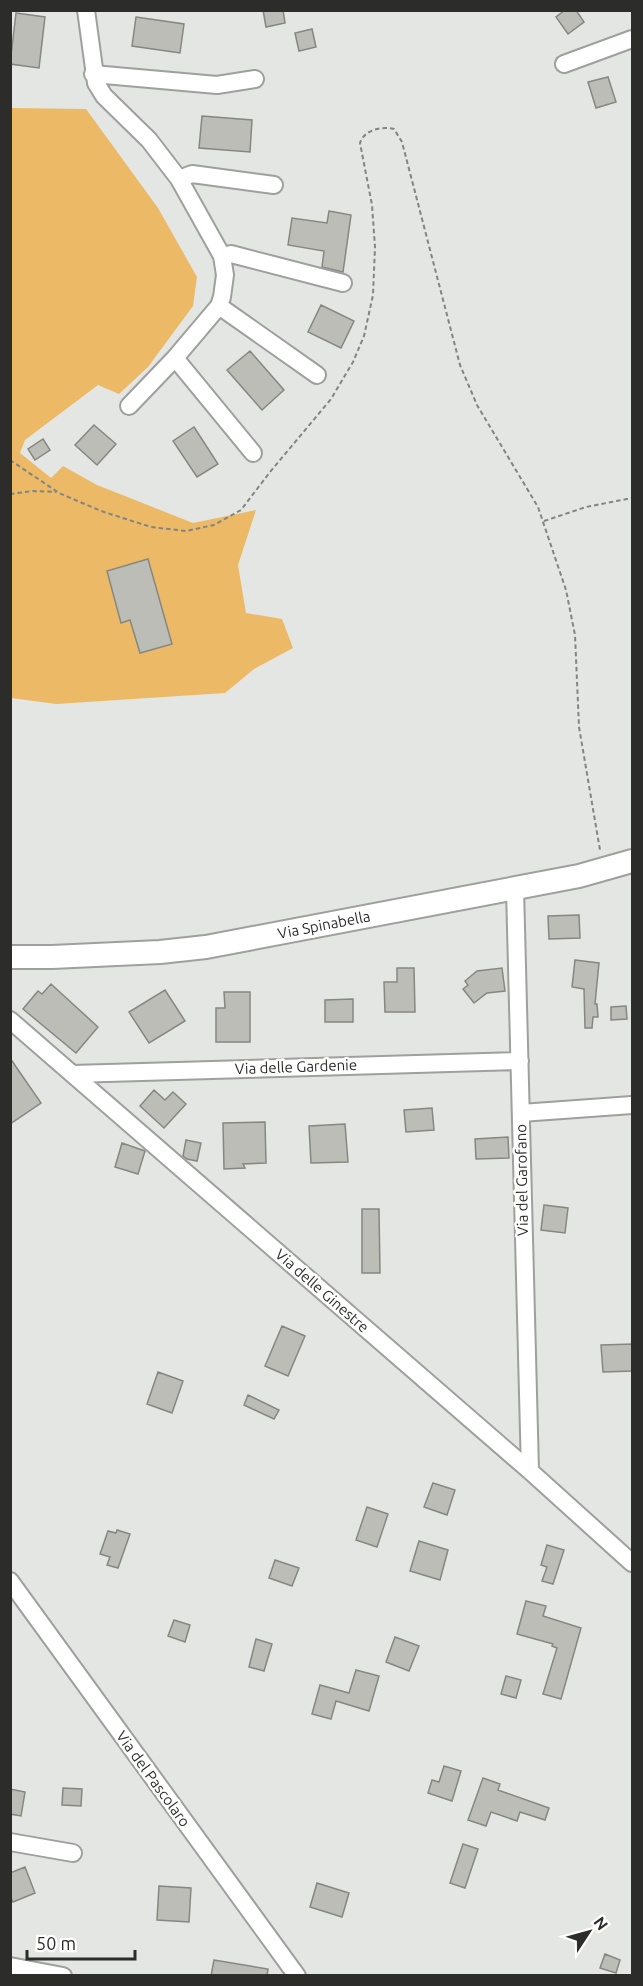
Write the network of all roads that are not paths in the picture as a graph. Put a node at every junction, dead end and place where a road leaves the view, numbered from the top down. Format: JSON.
{"nodes":[{"id":1,"x":86,"y":10,"type":"edge"},
{"id":2,"x":633,"y":39,"type":"edge"},
{"id":3,"x":564,"y":64,"type":"dead end"},
{"id":4,"x":93,"y":74,"type":"junction"},
{"id":5,"x":255,"y":78,"type":"dead end"},
{"id":6,"x":179,"y":179,"type":"junction"},
{"id":7,"x":273,"y":185,"type":"dead end"},
{"id":8,"x":222,"y":256,"type":"junction"},
{"id":9,"x":343,"y":283,"type":"dead end"},
{"id":10,"x":219,"y":306,"type":"junction"},
{"id":11,"x":175,"y":358,"type":"junction"},
{"id":12,"x":317,"y":375,"type":"dead end"},
{"id":13,"x":129,"y":406,"type":"dead end"},
{"id":14,"x":254,"y":453,"type":"dead end"},
{"id":15,"x":633,"y":861,"type":"edge"},
{"id":16,"x":515,"y":889,"type":"junction"},
{"id":17,"x":10,"y":957,"type":"edge"},
{"id":18,"x":10,"y":1020,"type":"edge"},
{"id":19,"x":520,"y":1061,"type":"junction"},
{"id":20,"x":72,"y":1074,"type":"junction"},
{"id":21,"x":633,"y":1105,"type":"edge"},
{"id":22,"x":521,"y":1113,"type":"junction"},
{"id":23,"x":530,"y":1471,"type":"junction"},
{"id":24,"x":633,"y":1563,"type":"edge"},
{"id":25,"x":10,"y":1581,"type":"edge"},
{"id":26,"x":10,"y":1842,"type":"edge"},
{"id":27,"x":73,"y":1853,"type":"dead end"},
{"id":28,"x":10,"y":1966,"type":"edge"},
{"id":29,"x":63,"y":1976,"type":"edge"},
{"id":30,"x":297,"y":1976,"type":"edge"}],
"edges":[{"from":1,"to":4,"type":"street"},
{"from":2,"to":3,"type":"street"},
{"from":4,"to":5,"type":"street"},
{"from":4,"to":6,"type":"street"},
{"from":6,"to":7,"type":"street"},
{"from":6,"to":8,"type":"street"},
{"from":8,"to":9,"type":"street"},
{"from":8,"to":10,"type":"street"},
{"from":10,"to":11,"type":"street"},
{"from":10,"to":12,"type":"street"},
{"from":11,"to":13,"type":"street"},
{"from":11,"to":14,"type":"street"},
{"from":15,"to":16,"type":"street","name":"Via Spinabella"},
{"from":16,"to":17,"type":"street","name":"Via Spinabella"},
{"from":16,"to":19,"type":"street","name":"Via del Garofano"},
{"from":18,"to":20,"type":"street","name":"Via delle Ginestre"},
{"from":19,"to":20,"type":"street","name":"Via delle Gardenie"},
{"from":19,"to":22,"type":"street","name":"Via del Garofano"},
{"from":20,"to":23,"type":"street","name":"Via delle Ginestre"},
{"from":21,"to":22,"type":"street"},
{"from":22,"to":23,"type":"street","name":"Via del Garofano"},
{"from":23,"to":24,"type":"street","name":"Via delle Ginestre"},
{"from":25,"to":30,"type":"street","name":"Via del Pascolaro"},
{"from":26,"to":27,"type":"street"},
{"from":28,"to":29,"type":"street"}]}
